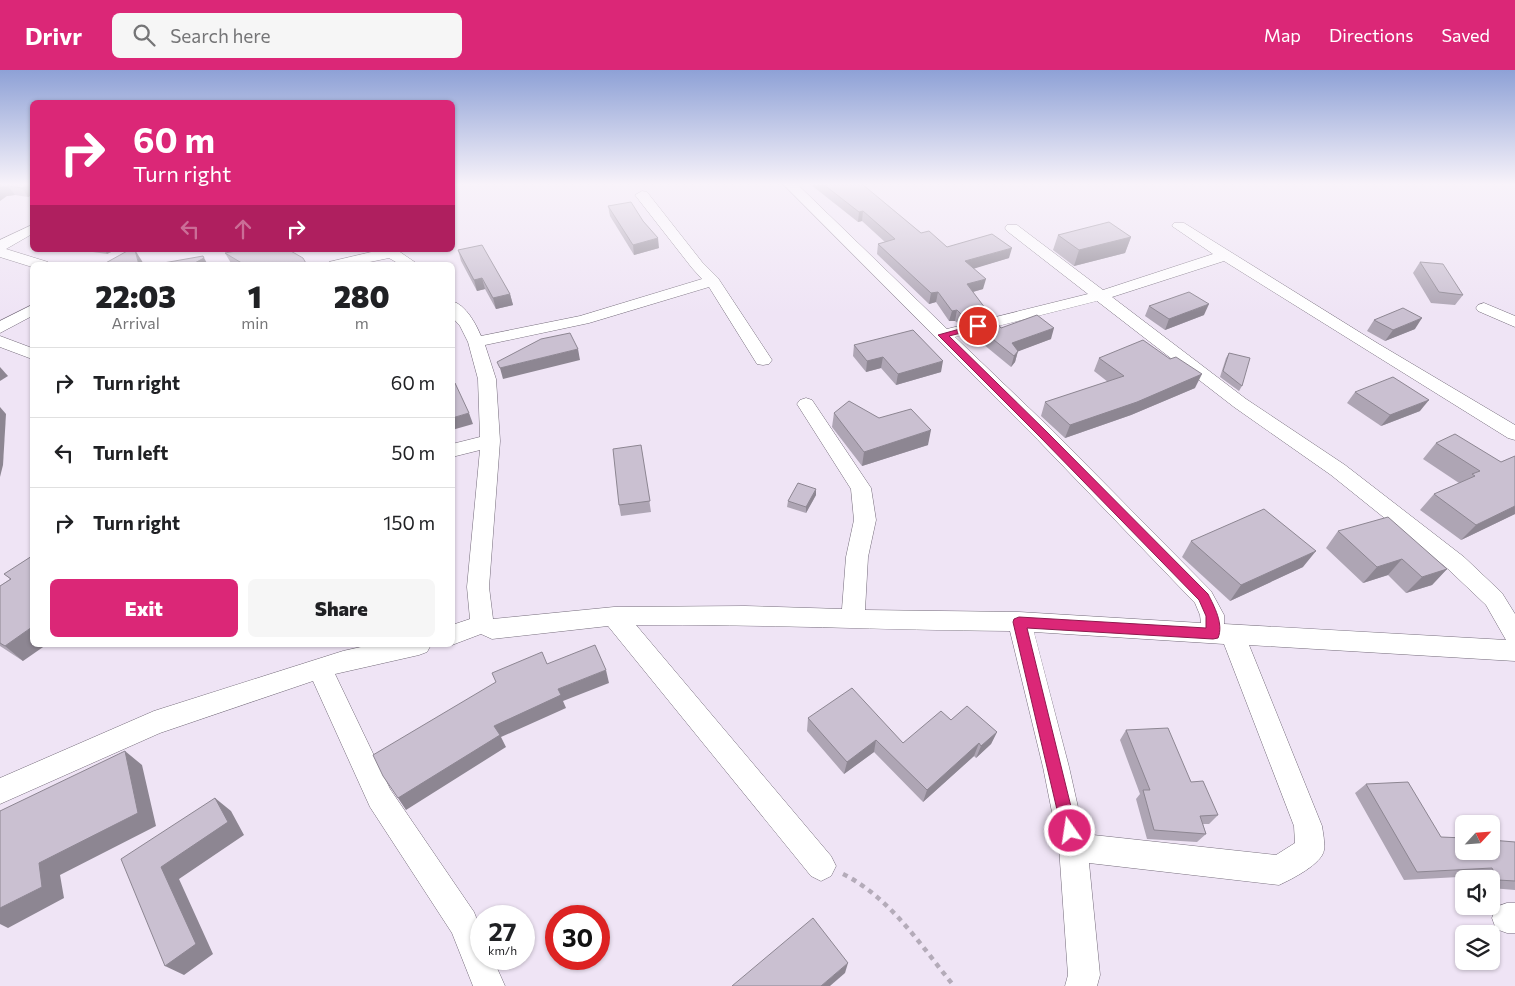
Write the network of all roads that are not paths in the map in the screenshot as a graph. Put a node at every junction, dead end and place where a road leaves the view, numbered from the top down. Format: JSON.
{"nodes":[{"id":1,"x":667,"y":227,"type":"edge"},
{"id":2,"x":833,"y":227,"type":"edge"},
{"id":3,"x":1181,"y":227,"type":"edge"},
{"id":4,"x":1012,"y":228,"type":"dead end"},
{"id":5,"x":30,"y":231,"type":"edge"},
{"id":6,"x":0,"y":246,"type":"edge"},
{"id":7,"x":0,"y":252,"type":"edge"},
{"id":8,"x":385,"y":252,"type":"edge"},
{"id":9,"x":391,"y":252,"type":"edge"},
{"id":10,"x":1226,"y":255,"type":"junction"},
{"id":11,"x":33,"y":262,"type":"edge"},
{"id":12,"x":346,"y":262,"type":"edge"},
{"id":13,"x":406,"y":262,"type":"edge"},
{"id":14,"x":713,"y":281,"type":"junction"},
{"id":15,"x":1100,"y":296,"type":"junction"},
{"id":16,"x":1484,"y":308,"type":"dead end"},
{"id":17,"x":30,"y":311,"type":"edge"},
{"id":18,"x":455,"y":312,"type":"edge"},
{"id":19,"x":1515,"y":322,"type":"edge"},
{"id":20,"x":0,"y":328,"type":"edge"},
{"id":21,"x":465,"y":332,"type":"edge"},
{"id":22,"x":943,"y":335,"type":"junction"},
{"id":23,"x":0,"y":341,"type":"edge"},
{"id":24,"x":30,"y":353,"type":"edge"},
{"id":25,"x":763,"y":360,"type":"dead end"},
{"id":26,"x":806,"y":404,"type":"dead end"},
{"id":27,"x":1515,"y":434,"type":"edge"},
{"id":28,"x":490,"y":441,"type":"junction"},
{"id":29,"x":455,"y":450,"type":"edge"},
{"id":30,"x":614,"y":616,"type":"junction"},
{"id":31,"x":853,"y":619,"type":"junction"},
{"id":32,"x":1019,"y":622,"type":"junction"},
{"id":33,"x":482,"y":624,"type":"junction"},
{"id":34,"x":455,"y":634,"type":"edge"},
{"id":35,"x":1223,"y":635,"type":"junction"},
{"id":36,"x":1515,"y":635,"type":"edge"},
{"id":37,"x":410,"y":647,"type":"edge"},
{"id":38,"x":1515,"y":651,"type":"edge"},
{"id":39,"x":320,"y":669,"type":"junction"},
{"id":40,"x":0,"y":791,"type":"edge"},
{"id":41,"x":1074,"y":847,"type":"junction"},
{"id":42,"x":821,"y":866,"type":"road end"},
{"id":43,"x":488,"y":986,"type":"edge"},
{"id":44,"x":1081,"y":986,"type":"edge"}],
"edges":[{"from":1,"to":14,"type":"street"},
{"from":2,"to":22,"type":"street"},
{"from":3,"to":10,"type":"street"},
{"from":4,"to":15,"type":"street"},
{"from":5,"to":6,"type":"street"},
{"from":7,"to":11,"type":"street"},
{"from":8,"to":12,"type":"street"},
{"from":9,"to":13,"type":"street"},
{"from":10,"to":15,"type":"street"},
{"from":10,"to":27,"type":"street"},
{"from":14,"to":21,"type":"street"},
{"from":14,"to":25,"type":"street"},
{"from":15,"to":22,"type":"street"},
{"from":15,"to":36,"type":"street"},
{"from":16,"to":19,"type":"street"},
{"from":17,"to":20,"type":"street"},
{"from":18,"to":21,"type":"street"},
{"from":21,"to":28,"type":"street"},
{"from":22,"to":35,"type":"street"},
{"from":23,"to":24,"type":"street"},
{"from":26,"to":31,"type":"street"},
{"from":28,"to":29,"type":"street"},
{"from":28,"to":33,"type":"street"},
{"from":30,"to":31,"type":"street"},
{"from":30,"to":33,"type":"street"},
{"from":30,"to":42,"type":"street"},
{"from":31,"to":32,"type":"street"},
{"from":32,"to":35,"type":"street"},
{"from":32,"to":41,"type":"street"},
{"from":33,"to":34,"type":"street"},
{"from":35,"to":38,"type":"street"},
{"from":35,"to":41,"type":"street"},
{"from":37,"to":39,"type":"street"},
{"from":39,"to":40,"type":"street"},
{"from":39,"to":43,"type":"street"},
{"from":41,"to":44,"type":"street"}]}
